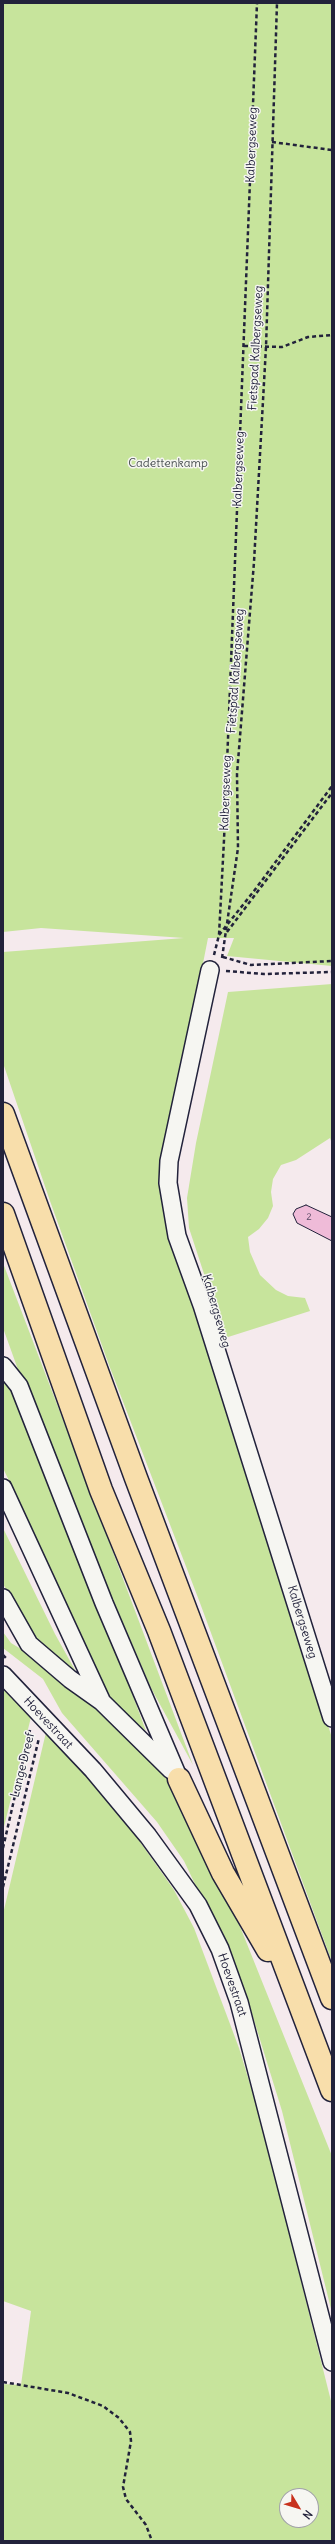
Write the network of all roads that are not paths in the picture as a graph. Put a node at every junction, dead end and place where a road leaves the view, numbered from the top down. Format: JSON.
{"nodes":[{"id":1,"x":215,"y":971,"type":"road end"},
{"id":2,"x":3,"y":1114,"type":"edge"},
{"id":3,"x":3,"y":1214,"type":"edge"},
{"id":4,"x":3,"y":1366,"type":"edge"},
{"id":5,"x":3,"y":1488,"type":"edge"},
{"id":6,"x":3,"y":1598,"type":"edge"},
{"id":7,"x":3,"y":1675,"type":"edge"},
{"id":8,"x":101,"y":1701,"type":"junction"},
{"id":9,"x":332,"y":1718,"type":"edge"},
{"id":10,"x":179,"y":1779,"type":"junction"},
{"id":11,"x":332,"y":1998,"type":"edge"},
{"id":12,"x":298,"y":2000,"type":"junction"},
{"id":13,"x":332,"y":2090,"type":"edge"},
{"id":14,"x":332,"y":2362,"type":"edge"}],
"edges":[{"from":1,"to":9,"type":"street","name":"Kalbergseweg"},
{"from":2,"to":11,"type":"highway"},
{"from":3,"to":12,"type":"highway"},
{"from":4,"to":10,"type":"street"},
{"from":5,"to":8,"type":"street"},
{"from":6,"to":8,"type":"street"},
{"from":7,"to":14,"type":"street","name":"Hoevestraat"},
{"from":8,"to":10,"type":"street"},
{"from":10,"to":12,"type":"highway"},
{"from":12,"to":13,"type":"highway"}]}
